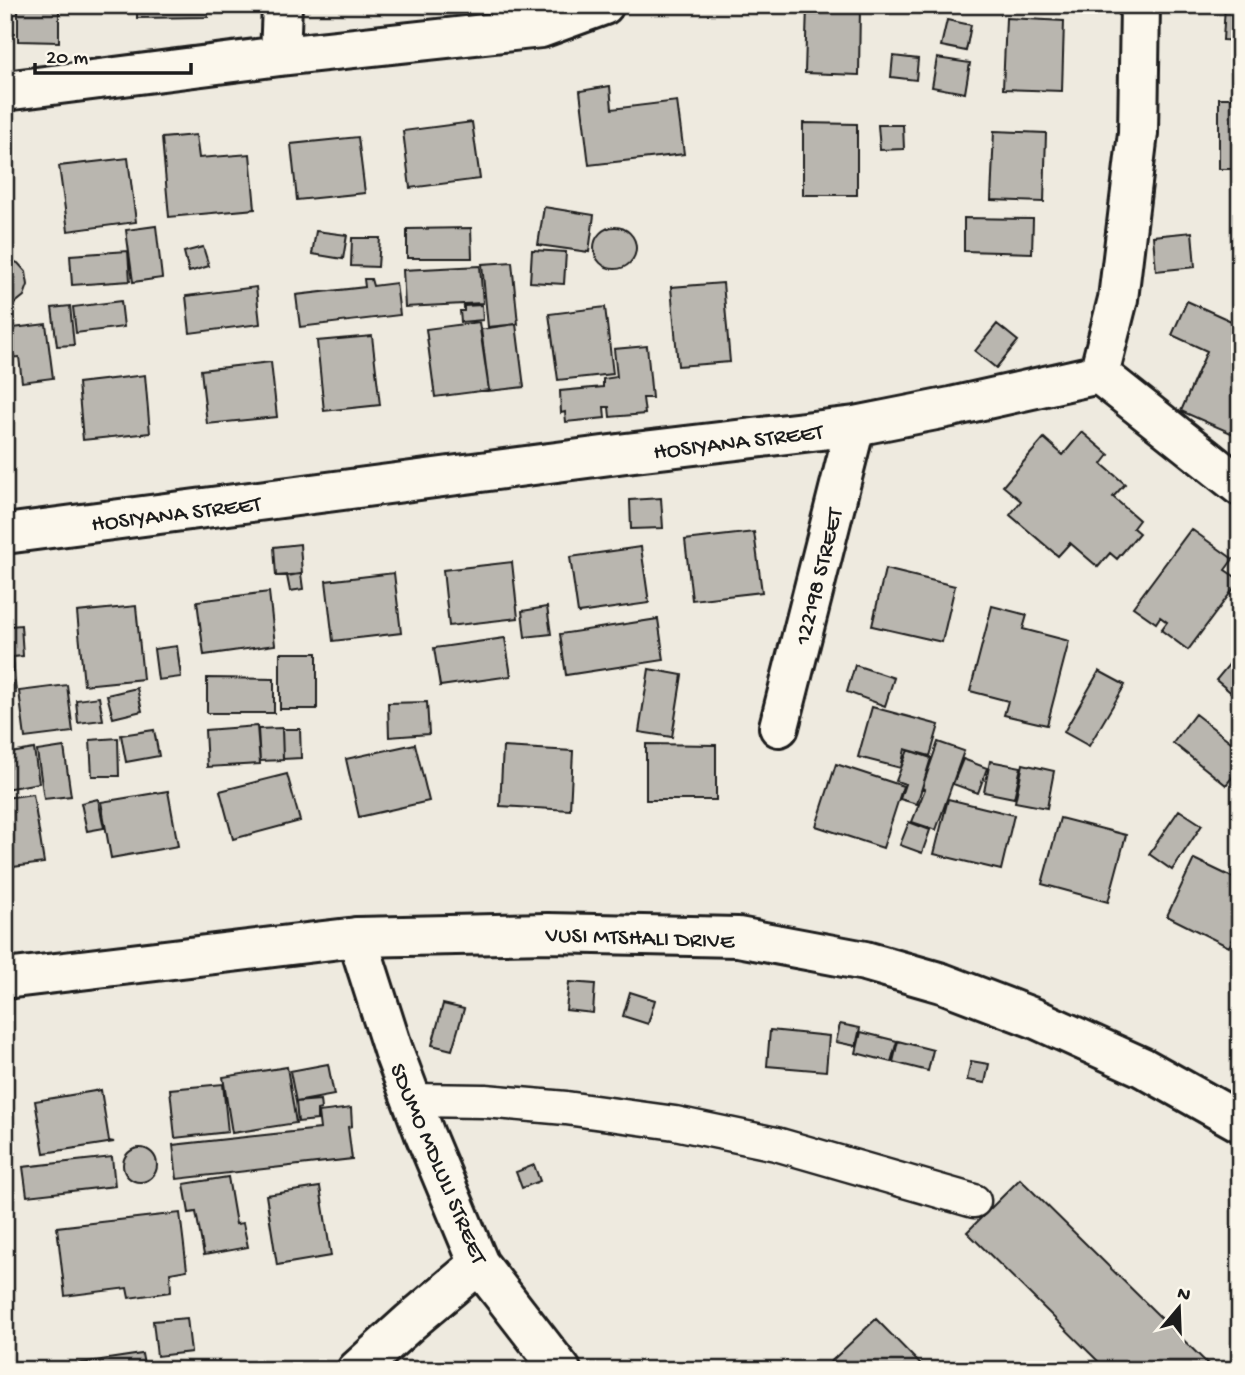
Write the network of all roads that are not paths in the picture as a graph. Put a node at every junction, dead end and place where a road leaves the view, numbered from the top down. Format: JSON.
{"nodes":[{"id":1,"x":282,"y":5,"type":"edge"},
{"id":2,"x":604,"y":5,"type":"edge"},
{"id":3,"x":1140,"y":5,"type":"edge"},
{"id":4,"x":280,"y":56,"type":"junction"},
{"id":5,"x":5,"y":91,"type":"edge"},
{"id":6,"x":1099,"y":374,"type":"junction"},
{"id":7,"x":855,"y":425,"type":"junction"},
{"id":8,"x":1240,"y":486,"type":"edge"},
{"id":9,"x":5,"y":534,"type":"edge"},
{"id":10,"x":779,"y":727,"type":"dead end"},
{"id":11,"x":357,"y":937,"type":"junction"},
{"id":12,"x":5,"y":979,"type":"edge"},
{"id":13,"x":412,"y":1100,"type":"junction"},
{"id":14,"x":1240,"y":1122,"type":"edge"},
{"id":15,"x":974,"y":1201,"type":"dead end"},
{"id":16,"x":479,"y":1264,"type":"junction"},
{"id":17,"x":357,"y":1370,"type":"edge"},
{"id":18,"x":561,"y":1370,"type":"edge"}],
"edges":[{"from":1,"to":4,"type":"street"},
{"from":2,"to":4,"type":"street"},
{"from":3,"to":6,"type":"street"},
{"from":4,"to":5,"type":"street"},
{"from":6,"to":7,"type":"street","name":"HOSIYANA STREET"},
{"from":6,"to":8,"type":"street"},
{"from":7,"to":9,"type":"street","name":"HOSIYANA STREET"},
{"from":7,"to":10,"type":"street","name":"122198 STREET"},
{"from":11,"to":12,"type":"street","name":"VUSI MTSHALI DRIVE"},
{"from":11,"to":13,"type":"street","name":"SDUMO MDLULI STREET"},
{"from":11,"to":14,"type":"street","name":"VUSI MTSHALI DRIVE"},
{"from":13,"to":15,"type":"lane"},
{"from":13,"to":16,"type":"street","name":"SDUMO MDLULI STREET"},
{"from":16,"to":17,"type":"street"},
{"from":16,"to":18,"type":"street","name":"SDUMO MDLULI STREET"}]}
